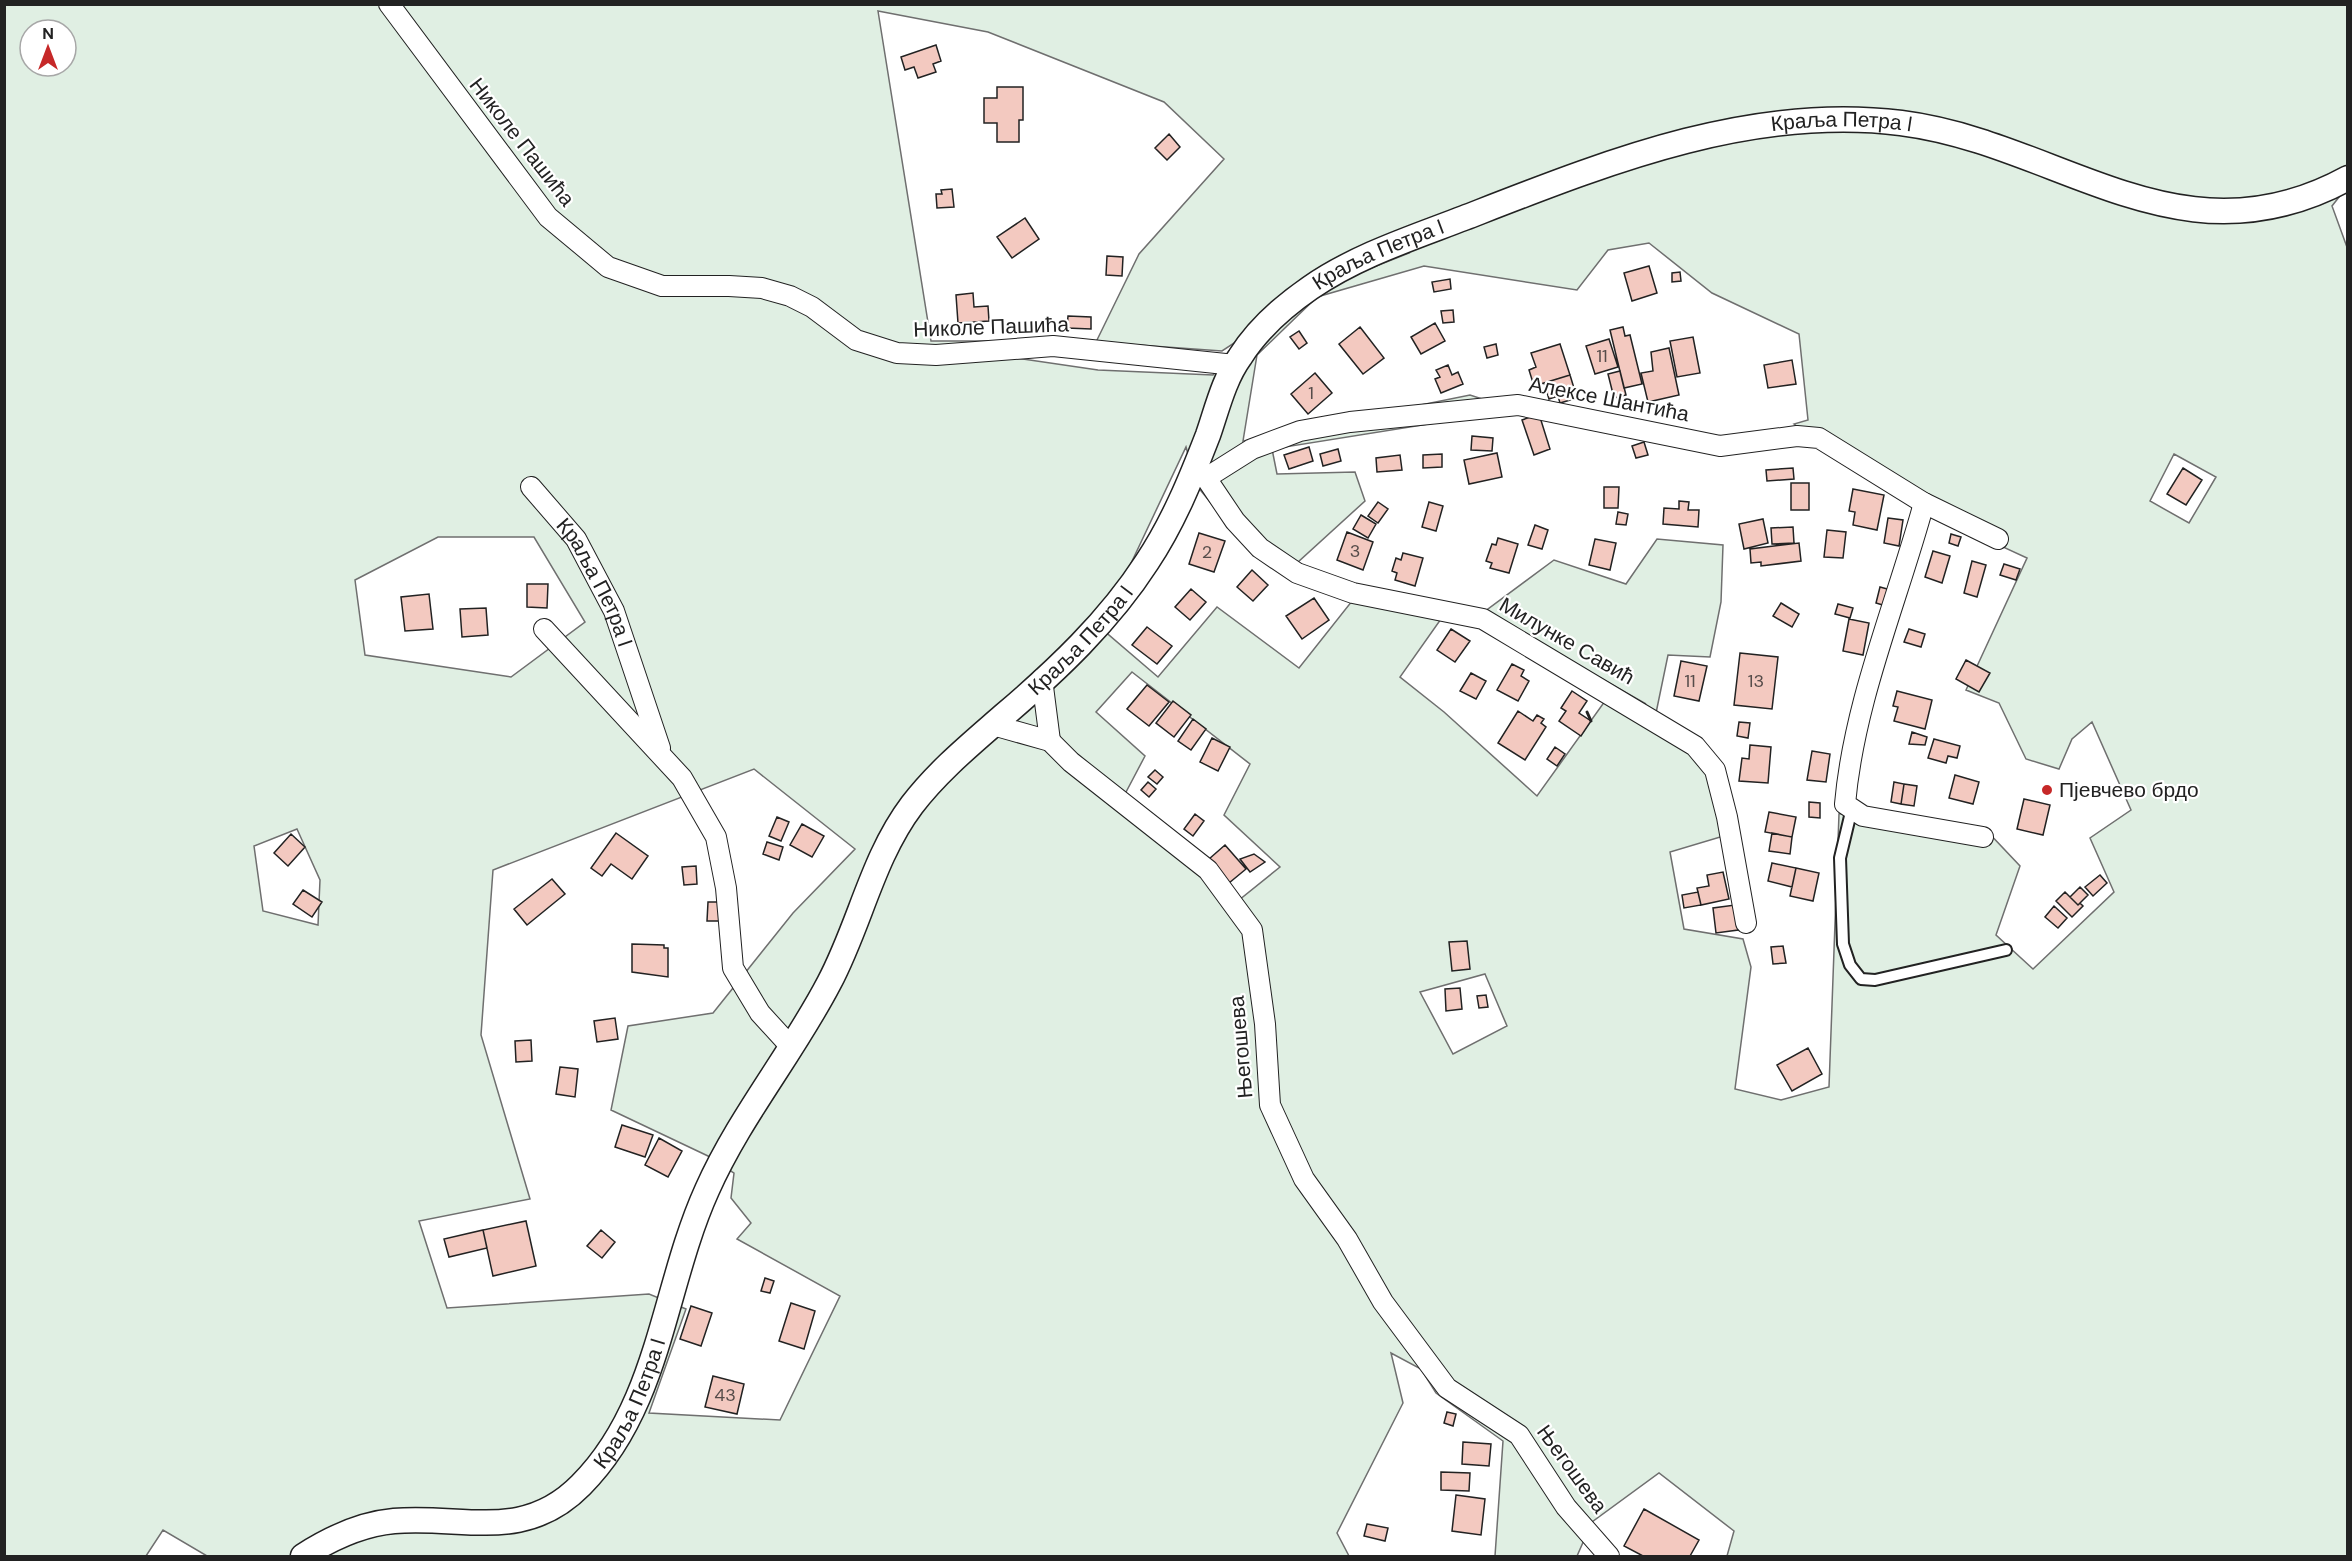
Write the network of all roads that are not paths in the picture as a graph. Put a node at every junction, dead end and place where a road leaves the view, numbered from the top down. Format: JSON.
{"nodes":[{"id":1,"x":389,"y":4,"type":"edge"},
{"id":2,"x":2348,"y":178,"type":"edge"},
{"id":3,"x":1235,"y":365,"type":"junction"},
{"id":4,"x":1201,"y":474,"type":"junction"},
{"id":5,"x":531,"y":487,"type":"dead end"},
{"id":6,"x":1924,"y":503,"type":"junction"},
{"id":7,"x":1998,"y":539,"type":"dead end"},
{"id":8,"x":544,"y":629,"type":"dead end"},
{"id":9,"x":1042,"y":680,"type":"junction"},
{"id":10,"x":993,"y":725,"type":"junction"},
{"id":11,"x":1050,"y":741,"type":"junction"},
{"id":12,"x":663,"y":756,"type":"junction"},
{"id":13,"x":1852,"y":808,"type":"junction"},
{"id":14,"x":1983,"y":837,"type":"dead end"},
{"id":15,"x":1746,"y":923,"type":"dead end"},
{"id":16,"x":2006,"y":950,"type":"dead end"},
{"id":17,"x":792,"y":1048,"type":"junction"},
{"id":18,"x":303,"y":1557,"type":"edge"},
{"id":19,"x":1609,"y":1557,"type":"edge"}],
"edges":[{"from":1,"to":3,"type":"street","name":"Николе Пашића"},
{"from":2,"to":3,"type":"street","name":"Краља Петра I"},
{"from":3,"to":4,"type":"street","name":"Краља Петра I"},
{"from":4,"to":6,"type":"street","name":"Алексе Шантића"},
{"from":4,"to":9,"type":"street","name":"Краља Петра I"},
{"from":4,"to":15,"type":"street","name":"Милунке Савић"},
{"from":5,"to":12,"type":"street","name":"Краља Петра I"},
{"from":6,"to":7,"type":"street","name":"Алексе Шантића"},
{"from":6,"to":13,"type":"street"},
{"from":8,"to":12,"type":"street","name":"Краља Петра I"},
{"from":9,"to":10,"type":"street","name":"Краља Петра I"},
{"from":9,"to":11,"type":"street"},
{"from":10,"to":11,"type":"street","name":"Његошева"},
{"from":10,"to":17,"type":"street","name":"Краља Петра I"},
{"from":11,"to":19,"type":"street","name":"Његошева"},
{"from":12,"to":17,"type":"street","name":"Краља Петра I"},
{"from":13,"to":14,"type":"street"},
{"from":13,"to":16,"type":"lane"},
{"from":17,"to":18,"type":"street","name":"Краља Петра I"}]}
